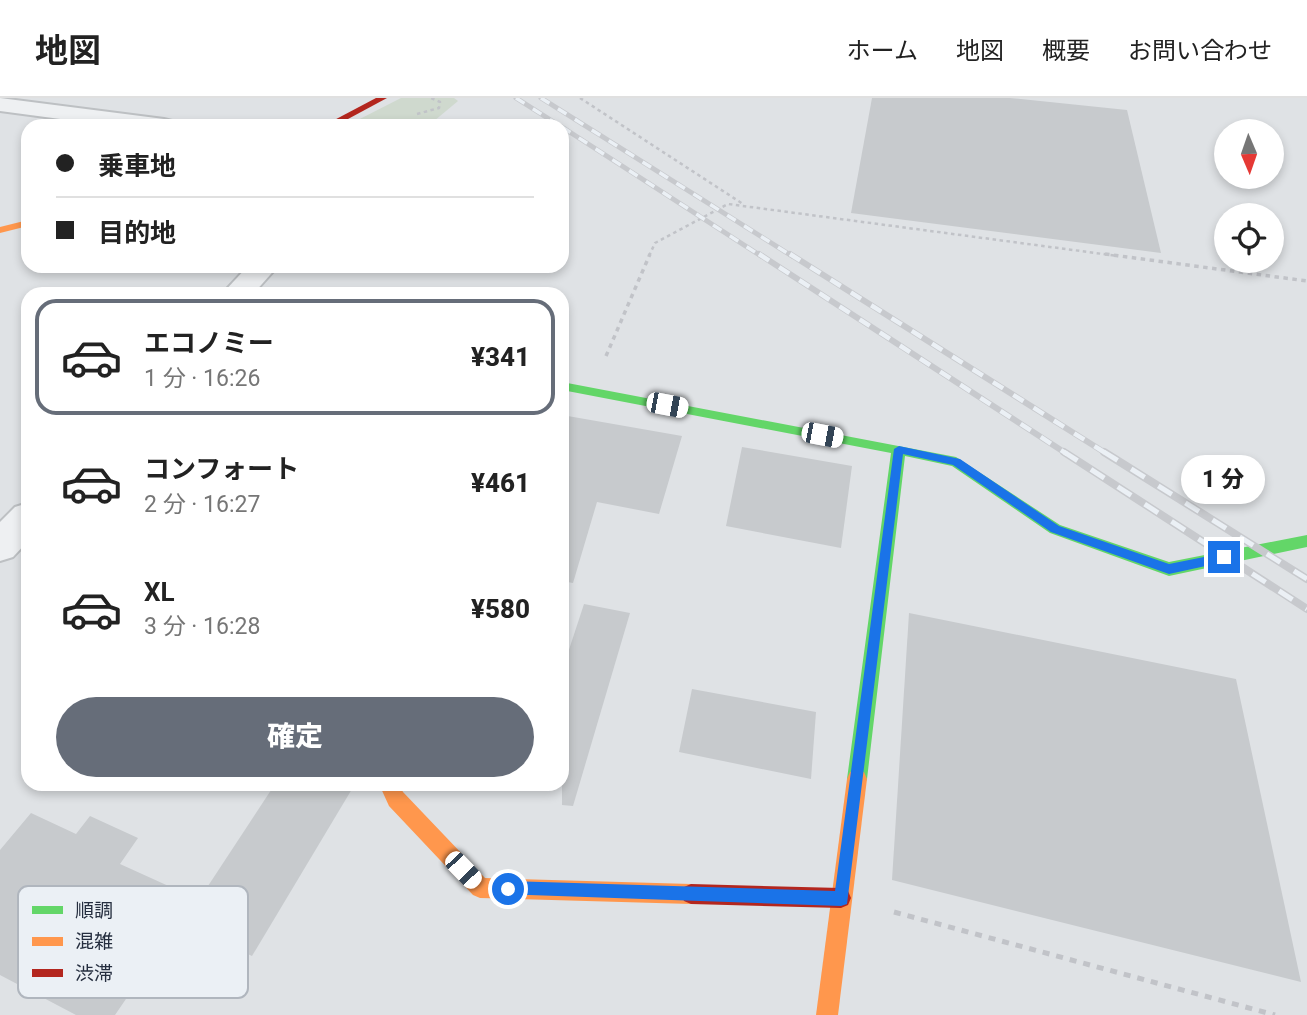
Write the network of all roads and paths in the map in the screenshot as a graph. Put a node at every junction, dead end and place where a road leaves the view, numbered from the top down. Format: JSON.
{"nodes":[{"id":1,"x":383,"y":98,"type":"edge"},
{"id":2,"x":434,"y":98,"type":"edge"},
{"id":3,"x":580,"y":98,"type":"edge"},
{"id":4,"x":440,"y":103,"type":"dead end"},
{"id":5,"x":0,"y":104,"type":"edge"},
{"id":6,"x":112,"y":119,"type":"edge"},
{"id":7,"x":342,"y":119,"type":"edge"},
{"id":8,"x":744,"y":204,"type":"junction"},
{"id":9,"x":21,"y":225,"type":"edge"},
{"id":10,"x":0,"y":230,"type":"edge"},
{"id":11,"x":257,"y":273,"type":"edge"},
{"id":12,"x":1307,"y":281,"type":"edge"},
{"id":13,"x":244,"y":287,"type":"edge"},
{"id":14,"x":569,"y":387,"type":"edge"},
{"id":15,"x":590,"y":391,"type":"junction"},
{"id":16,"x":899,"y":449,"type":"junction"},
{"id":17,"x":1307,"y":541,"type":"edge"},
{"id":18,"x":393,"y":791,"type":"edge"},
{"id":19,"x":841,"y":898,"type":"junction"},
{"id":20,"x":827,"y":1015,"type":"edge"},
{"id":21,"x":1275,"y":1015,"type":"edge"}],
"edges":[{"from":1,"to":7,"type":"street"},
{"from":2,"to":4,"type":"path"},
{"from":3,"to":8,"type":"path"},
{"from":5,"to":6,"type":"street"},
{"from":8,"to":12,"type":"path"},
{"from":8,"to":15,"type":"path"},
{"from":9,"to":10,"type":"street"},
{"from":11,"to":13,"type":"street"},
{"from":14,"to":15,"type":"street"},
{"from":15,"to":16,"type":"street"},
{"from":16,"to":17,"type":"street"},
{"from":16,"to":19,"type":"street"},
{"from":18,"to":19,"type":"street"},
{"from":19,"to":20,"type":"street"},
{"from":19,"to":21,"type":"path"}]}
